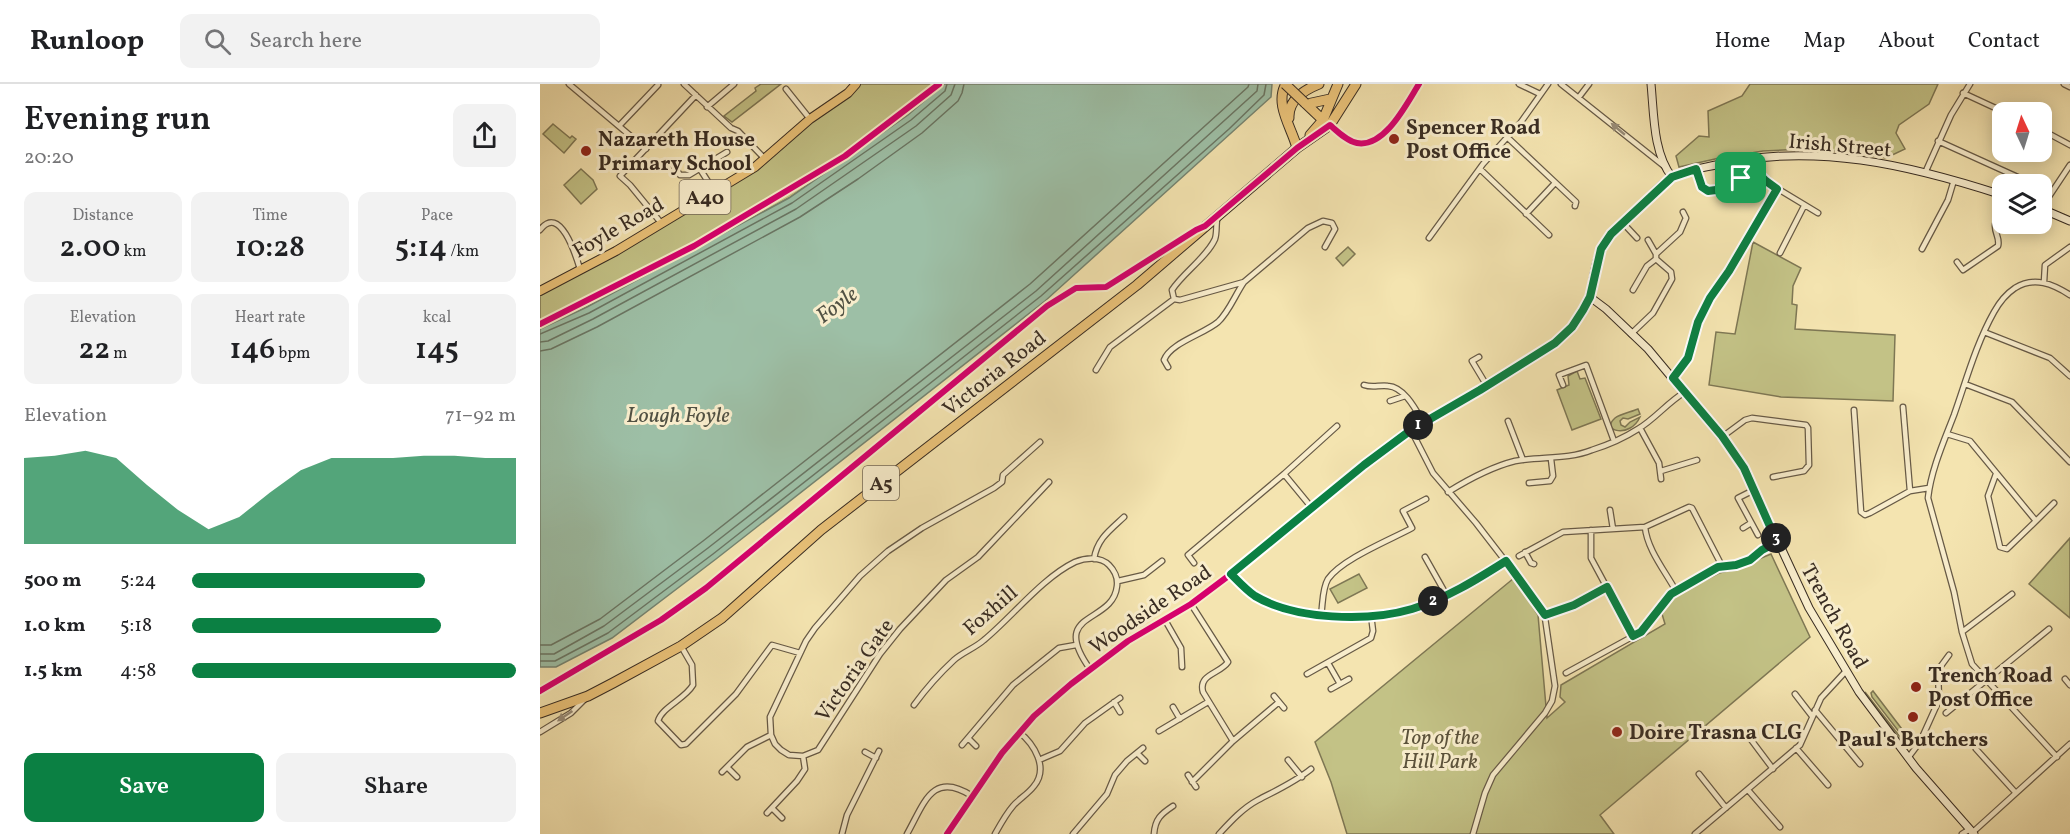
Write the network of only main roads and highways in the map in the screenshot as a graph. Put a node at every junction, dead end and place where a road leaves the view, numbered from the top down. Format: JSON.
{"nodes":[{"id":1,"x":856,"y":84,"type":"edge"},
{"id":2,"x":1296,"y":84,"type":"edge"},
{"id":3,"x":1319,"y":84,"type":"edge"},
{"id":4,"x":1338,"y":84,"type":"edge"},
{"id":5,"x":1356,"y":84,"type":"edge"},
{"id":6,"x":1283,"y":85,"type":"edge"},
{"id":7,"x":1330,"y":99,"type":"junction"},
{"id":8,"x":1304,"y":100,"type":"junction"},
{"id":9,"x":1326,"y":122,"type":"junction"},
{"id":10,"x":1289,"y":123,"type":"junction"},
{"id":11,"x":1297,"y":148,"type":"junction"},
{"id":12,"x":540,"y":291,"type":"edge"},
{"id":13,"x":540,"y":712,"type":"edge"}],
"edges":[{"from":1,"to":12,"type":"main road","name":"Foyle Road","number":"A40"},
{"from":2,"to":8,"type":"highway"},
{"from":3,"to":8,"type":"highway"},
{"from":4,"to":7,"type":"highway"},
{"from":5,"to":9,"type":"highway"},
{"from":6,"to":8,"type":"highway","bridge":true},
{"from":6,"to":10,"type":"highway"},
{"from":7,"to":8,"type":"highway"},
{"from":7,"to":9,"type":"highway"},
{"from":8,"to":9,"type":"highway"},
{"from":8,"to":10,"type":"highway"},
{"from":9,"to":11,"type":"highway","name":"Victoria Road","number":"A5"},
{"from":10,"to":11,"type":"highway"},
{"from":11,"to":13,"type":"highway","name":"Victoria Road","number":"A5"}]}
